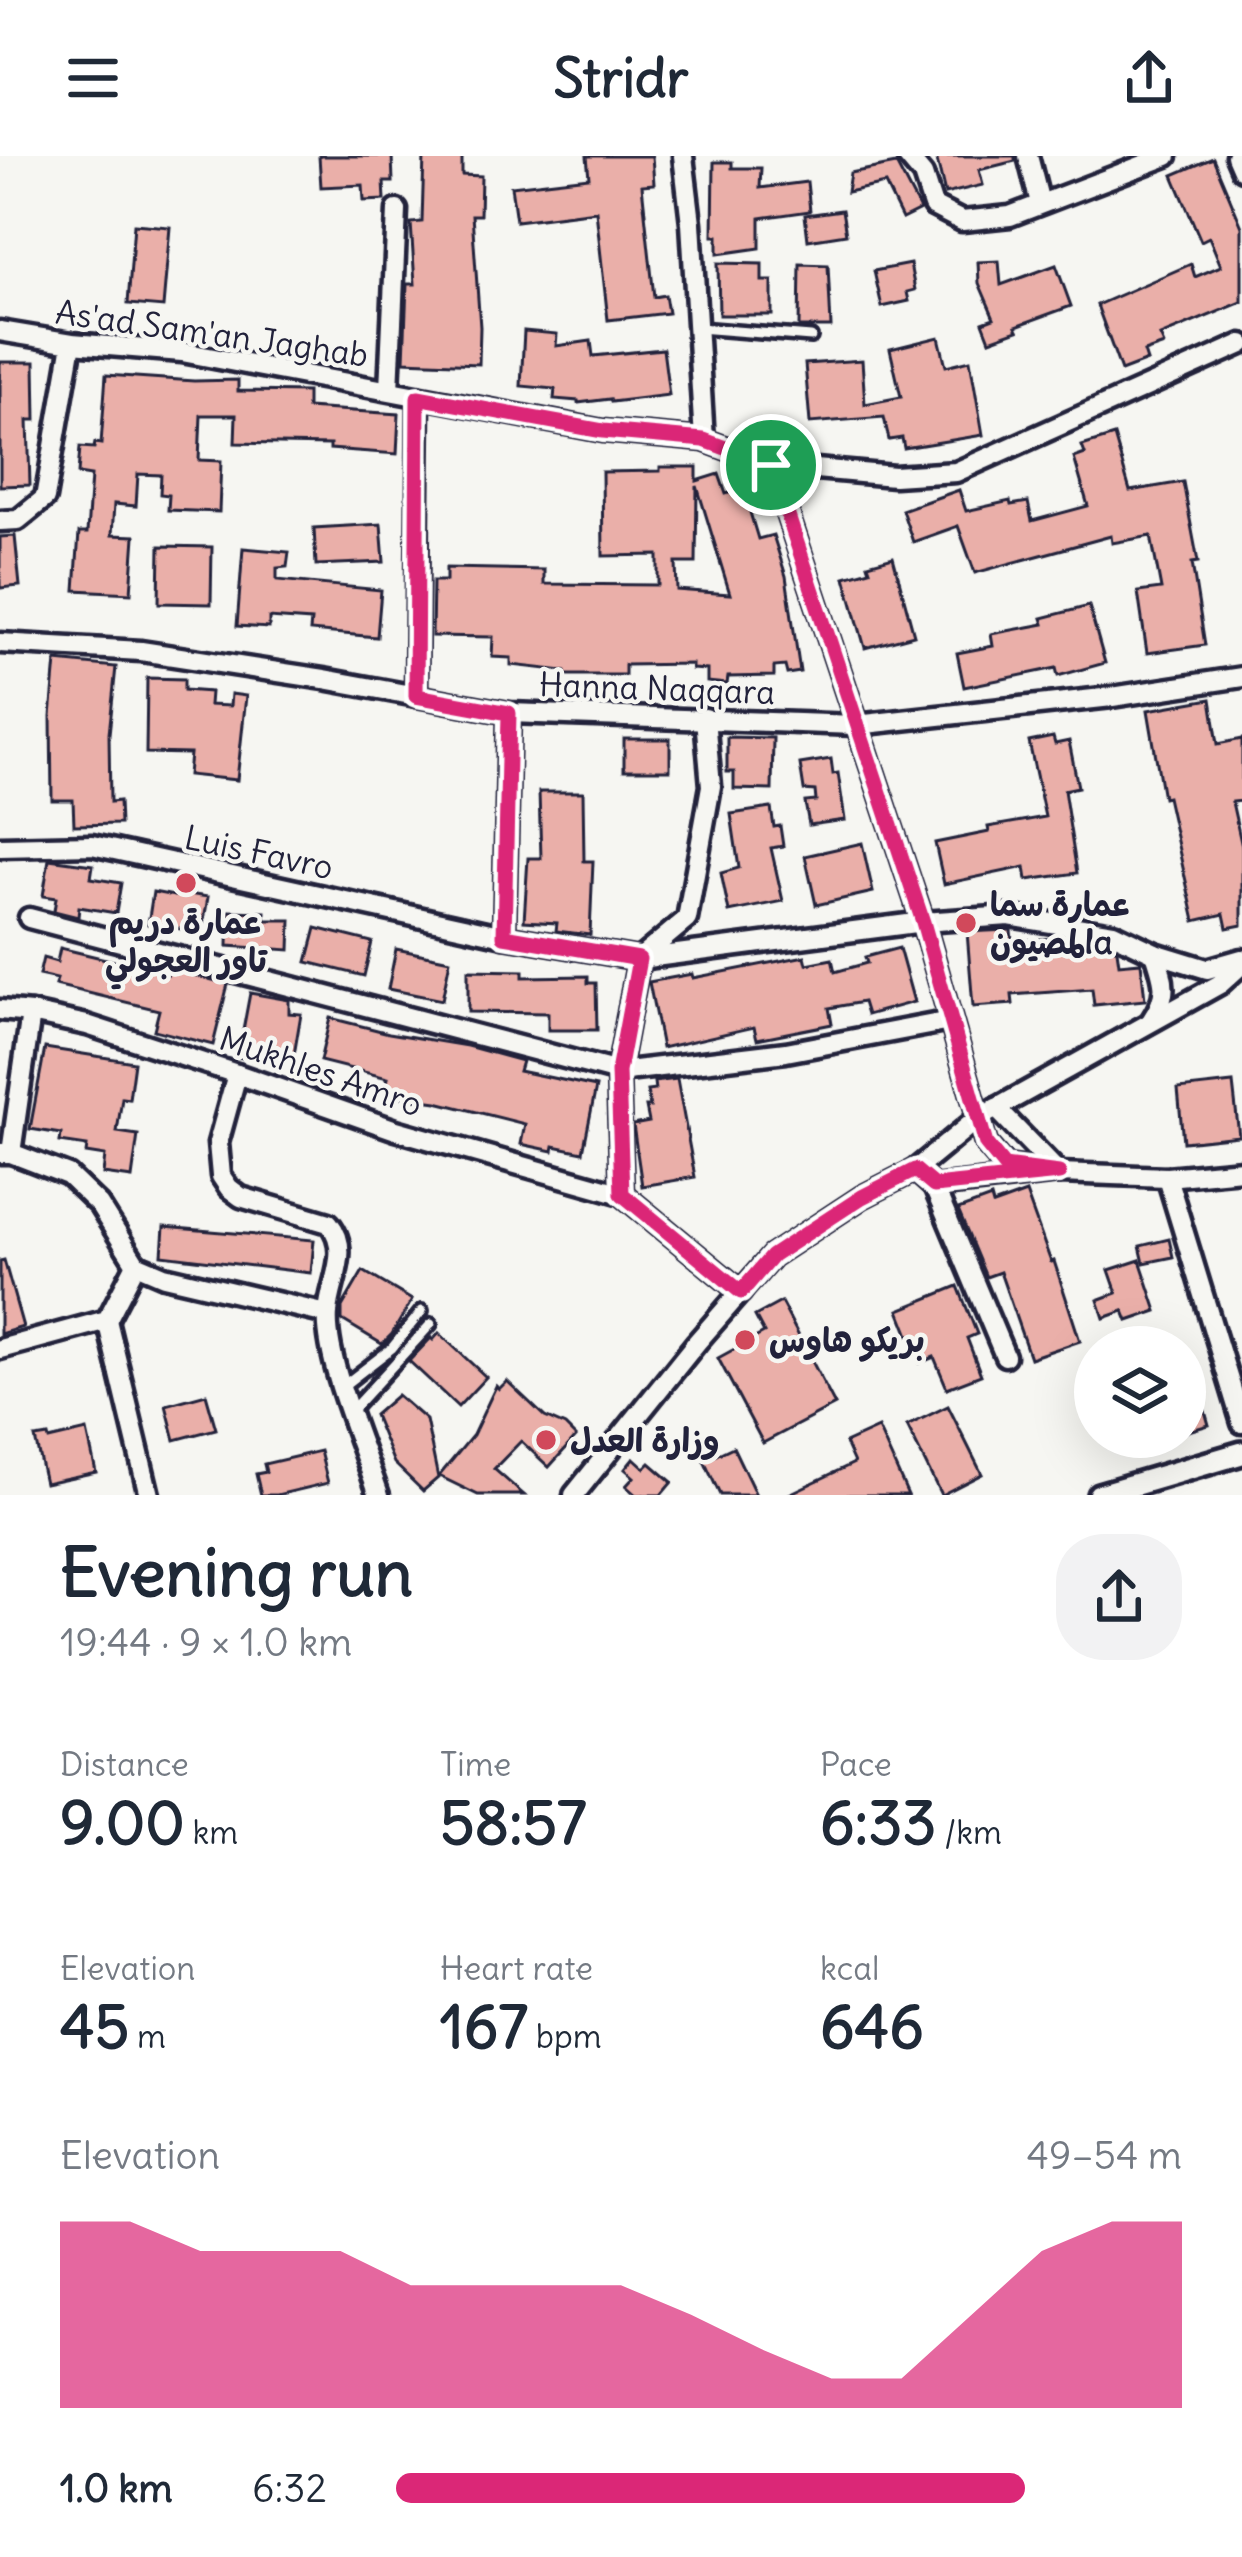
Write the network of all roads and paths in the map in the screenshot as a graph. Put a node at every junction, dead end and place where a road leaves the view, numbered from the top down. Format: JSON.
{"nodes":[{"id":1,"x":683,"y":156,"type":"edge"},
{"id":2,"x":908,"y":156,"type":"edge"},
{"id":3,"x":1028,"y":156,"type":"edge"},
{"id":4,"x":1167,"y":156,"type":"edge"},
{"id":5,"x":1236,"y":156,"type":"edge"},
{"id":6,"x":1242,"y":170,"type":"edge"},
{"id":7,"x":1040,"y":203,"type":"junction"},
{"id":8,"x":397,"y":210,"type":"dead end"},
{"id":9,"x":698,"y":328,"type":"junction"},
{"id":10,"x":0,"y":331,"type":"edge"},
{"id":11,"x":811,"y":337,"type":"dead end"},
{"id":12,"x":72,"y":343,"type":"junction"},
{"id":13,"x":1242,"y":344,"type":"edge"},
{"id":14,"x":389,"y":390,"type":"junction"},
{"id":15,"x":418,"y":397,"type":"junction"},
{"id":16,"x":704,"y":440,"type":"junction"},
{"id":17,"x":771,"y":465,"type":"junction"},
{"id":18,"x":0,"y":521,"type":"edge"},
{"id":19,"x":0,"y":643,"type":"edge"},
{"id":20,"x":1242,"y":677,"type":"edge"},
{"id":21,"x":416,"y":696,"type":"junction"},
{"id":22,"x":509,"y":713,"type":"junction"},
{"id":23,"x":705,"y":718,"type":"junction"},
{"id":24,"x":856,"y":725,"type":"junction"},
{"id":25,"x":0,"y":847,"type":"edge"},
{"id":26,"x":29,"y":918,"type":"dead end"},
{"id":27,"x":923,"y":922,"type":"junction"},
{"id":28,"x":504,"y":936,"type":"junction"},
{"id":29,"x":1155,"y":953,"type":"junction"},
{"id":30,"x":639,"y":959,"type":"junction"},
{"id":31,"x":1242,"y":961,"type":"edge"},
{"id":32,"x":0,"y":1010,"type":"edge"},
{"id":33,"x":32,"y":1013,"type":"junction"},
{"id":34,"x":950,"y":1021,"type":"junction"},
{"id":35,"x":1150,"y":1023,"type":"junction"},
{"id":36,"x":618,"y":1072,"type":"junction"},
{"id":37,"x":237,"y":1073,"type":"junction"},
{"id":38,"x":996,"y":1108,"type":"junction"},
{"id":39,"x":977,"y":1119,"type":"junction"},
{"id":40,"x":6,"y":1153,"type":"edge"},
{"id":41,"x":915,"y":1170,"type":"junction"},
{"id":42,"x":1242,"y":1170,"type":"edge"},
{"id":43,"x":1059,"y":1173,"type":"junction"},
{"id":44,"x":1167,"y":1177,"type":"junction"},
{"id":45,"x":934,"y":1186,"type":"junction"},
{"id":46,"x":622,"y":1194,"type":"junction"},
{"id":47,"x":136,"y":1264,"type":"junction"},
{"id":48,"x":741,"y":1292,"type":"junction"},
{"id":49,"x":422,"y":1311,"type":"dead end"},
{"id":50,"x":327,"y":1314,"type":"junction"},
{"id":51,"x":107,"y":1320,"type":"junction"},
{"id":52,"x":431,"y":1324,"type":"dead end"},
{"id":53,"x":0,"y":1349,"type":"edge"},
{"id":54,"x":1005,"y":1356,"type":"dead end"},
{"id":55,"x":343,"y":1386,"type":"junction"},
{"id":56,"x":351,"y":1411,"type":"junction"},
{"id":57,"x":1242,"y":1423,"type":"edge"},
{"id":58,"x":1242,"y":1453,"type":"edge"},
{"id":59,"x":148,"y":1495,"type":"edge"},
{"id":60,"x":379,"y":1495,"type":"edge"},
{"id":61,"x":574,"y":1495,"type":"edge"},
{"id":62,"x":1099,"y":1495,"type":"edge"}],
"edges":[{"from":1,"to":9,"type":"street"},
{"from":2,"to":7,"type":"street"},
{"from":3,"to":7,"type":"street"},
{"from":4,"to":7,"type":"street"},
{"from":5,"to":6,"type":"street"},
{"from":8,"to":14,"type":"street"},
{"from":9,"to":11,"type":"lane"},
{"from":9,"to":16,"type":"street"},
{"from":10,"to":12,"type":"street","name":"As'ad Sam'an Jaghab"},
{"from":12,"to":14,"type":"street","name":"As'ad Sam'an Jaghab"},
{"from":12,"to":18,"type":"street"},
{"from":13,"to":17,"type":"street","name":"As'ad Sam'an Jaghab"},
{"from":14,"to":15,"type":"street","name":"As'ad Sam'an Jaghab"},
{"from":15,"to":16,"type":"street","name":"As'ad Sam'an Jaghab"},
{"from":15,"to":21,"type":"street"},
{"from":16,"to":17,"type":"street","name":"As'ad Sam'an Jaghab"},
{"from":17,"to":24,"type":"street"},
{"from":19,"to":21,"type":"street","name":"Hanna Naqqara"},
{"from":20,"to":24,"type":"street","name":"Hanna Naqqara"},
{"from":21,"to":22,"type":"street","name":"Hanna Naqqara"},
{"from":22,"to":23,"type":"street","name":"Hanna Naqqara"},
{"from":22,"to":28,"type":"street"},
{"from":23,"to":24,"type":"street","name":"Hanna Naqqara"},
{"from":23,"to":30,"type":"street"},
{"from":24,"to":27,"type":"street"},
{"from":25,"to":28,"type":"street","name":"Luis Favro"},
{"from":26,"to":36,"type":"street"},
{"from":27,"to":29,"type":"street","name":"Luis Favro"},
{"from":27,"to":30,"type":"street","name":"Luis Favro"},
{"from":27,"to":34,"type":"street"},
{"from":28,"to":30,"type":"street","name":"Luis Favro"},
{"from":29,"to":31,"type":"street","name":"Luis Favro"},
{"from":29,"to":35,"type":"street"},
{"from":30,"to":36,"type":"street"},
{"from":31,"to":35,"type":"street"},
{"from":32,"to":33,"type":"street","name":"Mukhles Amro"},
{"from":33,"to":37,"type":"street","name":"Mukhles Amro"},
{"from":33,"to":40,"type":"street"},
{"from":34,"to":36,"type":"street"},
{"from":34,"to":39,"type":"street"},
{"from":35,"to":38,"type":"street"},
{"from":36,"to":46,"type":"street"},
{"from":37,"to":46,"type":"street","name":"Mukhles Amro"},
{"from":37,"to":50,"type":"street"},
{"from":38,"to":39,"type":"street"},
{"from":38,"to":43,"type":"street"},
{"from":39,"to":41,"type":"street"},
{"from":39,"to":43,"type":"street"},
{"from":40,"to":47,"type":"street"},
{"from":41,"to":45,"type":"street"},
{"from":41,"to":48,"type":"street"},
{"from":42,"to":44,"type":"street"},
{"from":43,"to":44,"type":"street"},
{"from":43,"to":45,"type":"street"},
{"from":44,"to":57,"type":"street"},
{"from":45,"to":54,"type":"street"},
{"from":46,"to":48,"type":"street"},
{"from":47,"to":50,"type":"street"},
{"from":47,"to":51,"type":"street"},
{"from":48,"to":61,"type":"street"},
{"from":49,"to":55,"type":"lane"},
{"from":50,"to":55,"type":"street"},
{"from":51,"to":53,"type":"street"},
{"from":51,"to":59,"type":"street"},
{"from":52,"to":56,"type":"lane"},
{"from":55,"to":56,"type":"street"},
{"from":56,"to":60,"type":"street"},
{"from":58,"to":62,"type":"street"}]}
